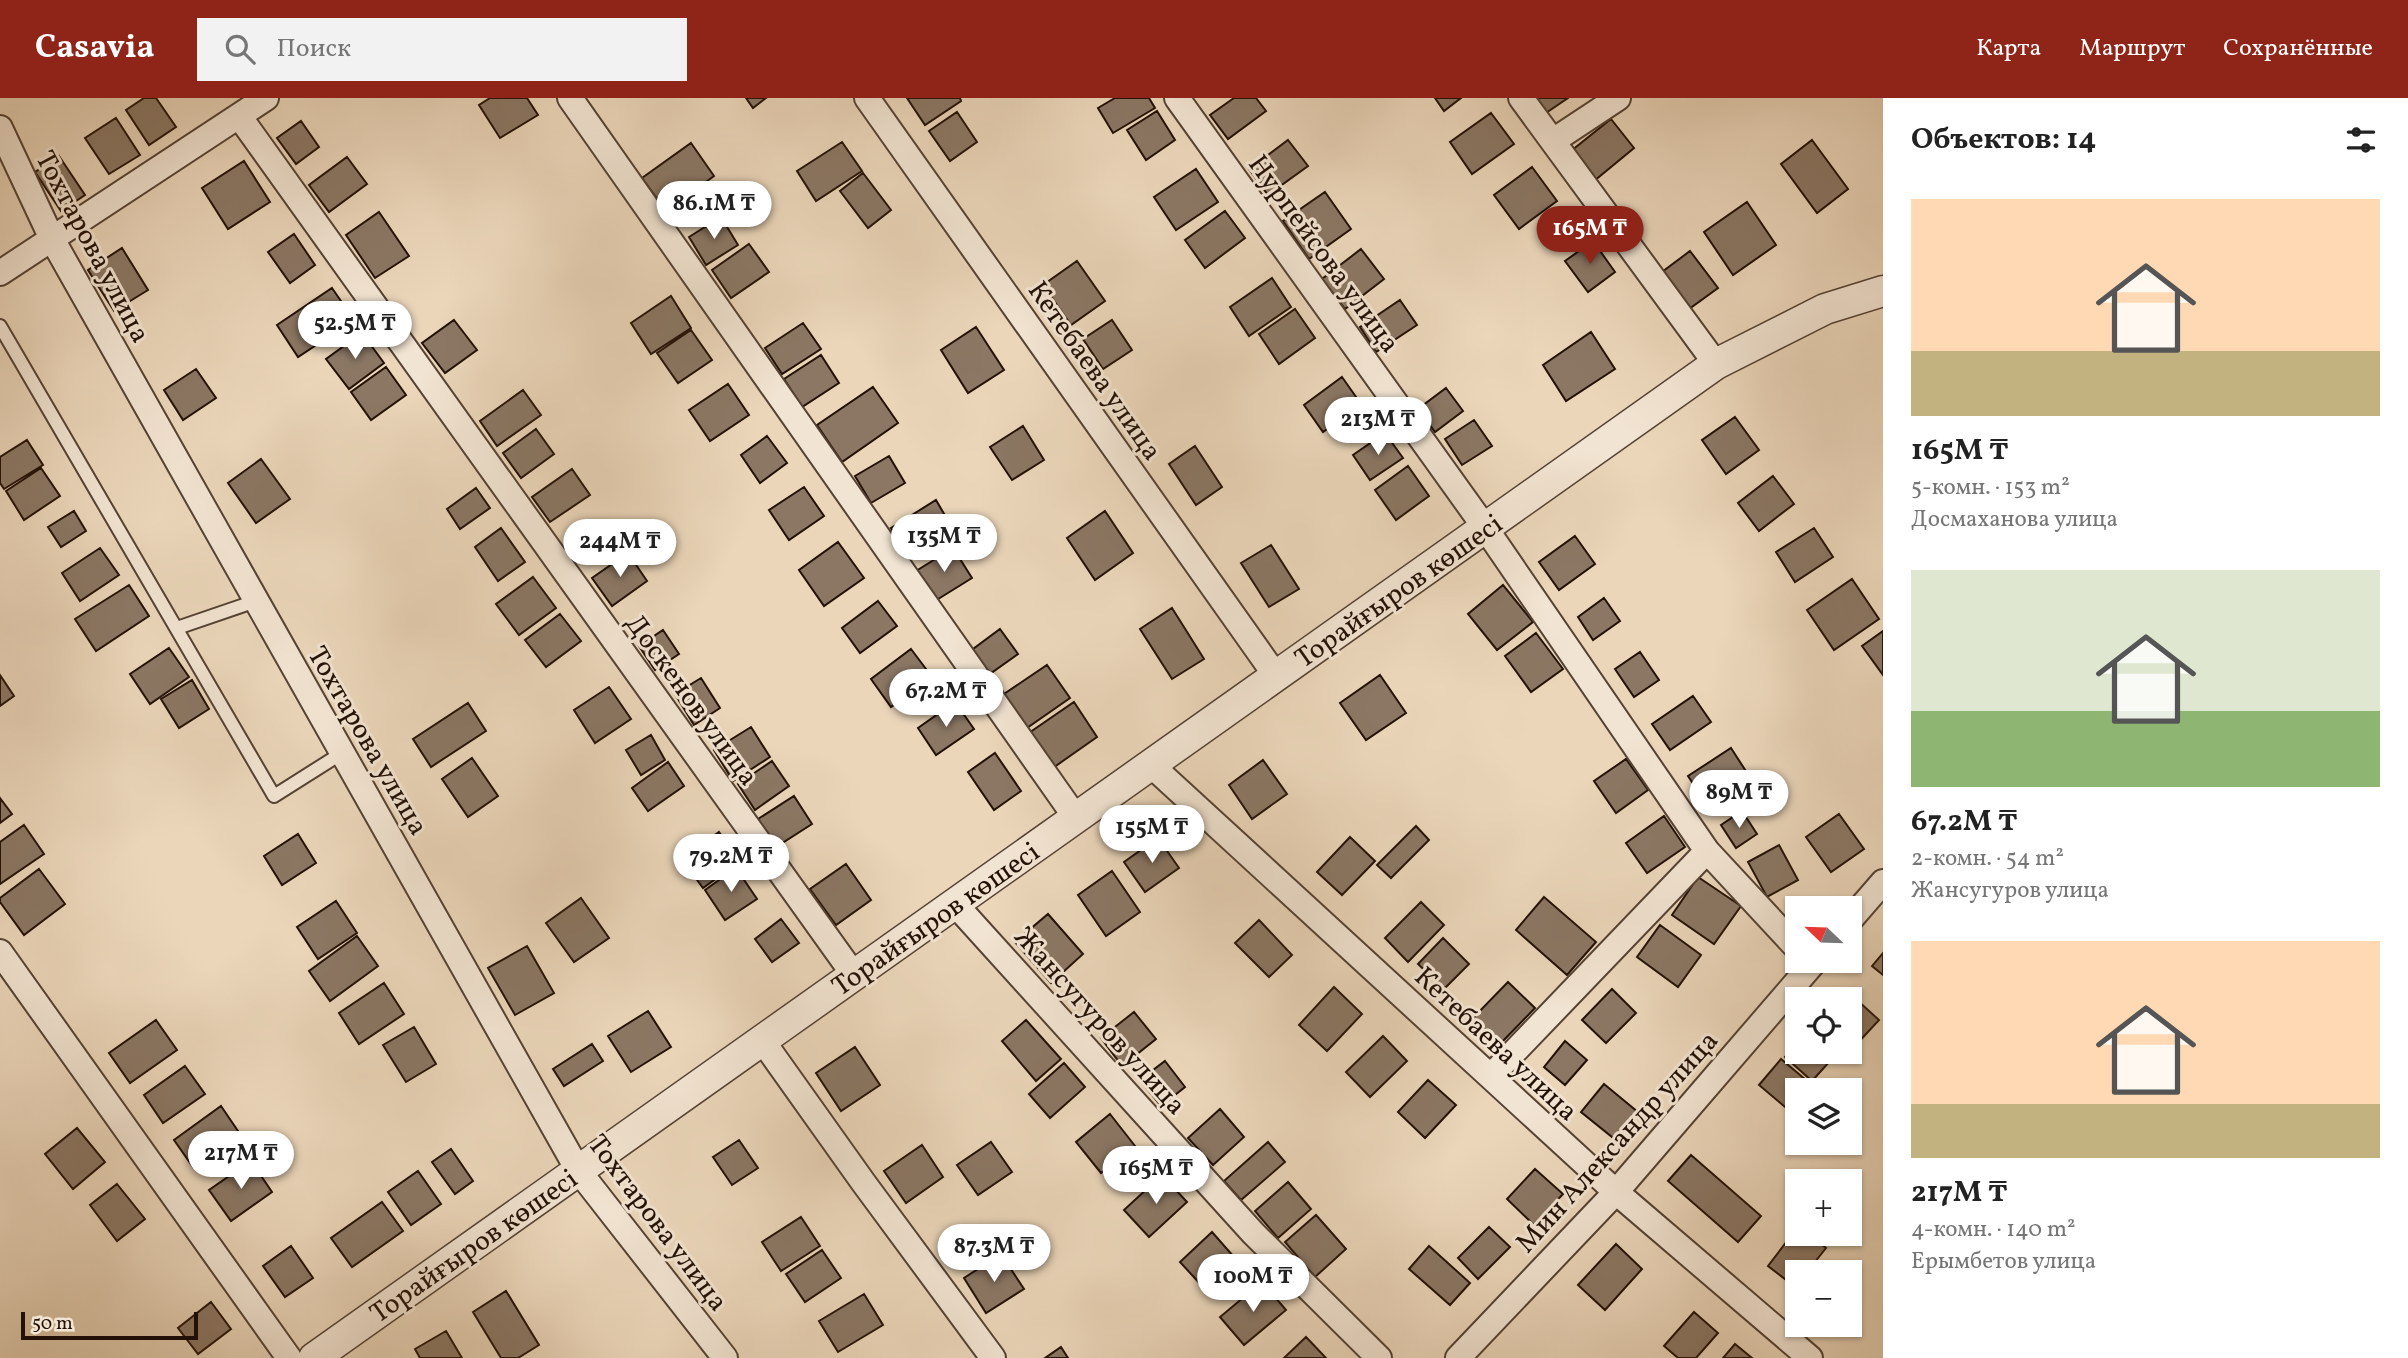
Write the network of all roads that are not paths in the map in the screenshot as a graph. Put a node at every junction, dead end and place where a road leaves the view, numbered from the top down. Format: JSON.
{"nodes":[{"id":1,"x":266,"y":98,"type":"edge"},
{"id":2,"x":570,"y":98,"type":"edge"},
{"id":3,"x":867,"y":98,"type":"edge"},
{"id":4,"x":1177,"y":98,"type":"edge"},
{"id":5,"x":1521,"y":98,"type":"edge"},
{"id":6,"x":1618,"y":98,"type":"edge"},
{"id":7,"x":239,"y":116,"type":"junction"},
{"id":8,"x":0,"y":128,"type":"edge"},
{"id":9,"x":1553,"y":141,"type":"junction"},
{"id":10,"x":52,"y":239,"type":"junction"},
{"id":11,"x":0,"y":273,"type":"edge"},
{"id":12,"x":1883,"y":291,"type":"edge"},
{"id":13,"x":0,"y":326,"type":"edge"},
{"id":14,"x":1716,"y":364,"type":"junction"},
{"id":15,"x":1486,"y":529,"type":"junction"},
{"id":16,"x":256,"y":601,"type":"junction"},
{"id":17,"x":177,"y":628,"type":"junction"},
{"id":18,"x":1276,"y":676,"type":"junction"},
{"id":19,"x":342,"y":753,"type":"junction"},
{"id":20,"x":1151,"y":765,"type":"junction"},
{"id":21,"x":1076,"y":818,"type":"junction"},
{"id":22,"x":1707,"y":851,"type":"junction"},
{"id":23,"x":1883,"y":882,"type":"edge"},
{"id":24,"x":955,"y":904,"type":"junction"},
{"id":25,"x":1862,"y":906,"type":"edge"},
{"id":26,"x":1785,"y":934,"type":"edge"},
{"id":27,"x":0,"y":952,"type":"edge"},
{"id":28,"x":1796,"y":973,"type":"edge"},
{"id":29,"x":854,"y":975,"type":"junction"},
{"id":30,"x":762,"y":1040,"type":"junction"},
{"id":31,"x":1490,"y":1076,"type":"junction"},
{"id":32,"x":579,"y":1170,"type":"junction"},
{"id":33,"x":1616,"y":1192,"type":"junction"},
{"id":34,"x":289,"y":1358,"type":"edge"},
{"id":35,"x":314,"y":1358,"type":"edge"},
{"id":36,"x":725,"y":1358,"type":"edge"},
{"id":37,"x":993,"y":1358,"type":"edge"},
{"id":38,"x":1379,"y":1358,"type":"edge"},
{"id":39,"x":1458,"y":1358,"type":"edge"},
{"id":40,"x":1810,"y":1358,"type":"edge"}],
"edges":[{"from":1,"to":7,"type":"street"},
{"from":2,"to":21,"type":"street"},
{"from":3,"to":18,"type":"street","name":"Кетебаева улица"},
{"from":4,"to":15,"type":"street","name":"Нурпейсова улица"},
{"from":5,"to":9,"type":"street"},
{"from":6,"to":9,"type":"street"},
{"from":7,"to":10,"type":"street"},
{"from":7,"to":29,"type":"street","name":"Доскенов улица"},
{"from":8,"to":10,"type":"street","name":"Тохтарова улица"},
{"from":9,"to":14,"type":"street"},
{"from":10,"to":11,"type":"street"},
{"from":10,"to":16,"type":"street","name":"Тохтарова улица"},
{"from":12,"to":14,"type":"street","name":"Торайғыров көшесі"},
{"from":13,"to":17,"type":"lane"},
{"from":14,"to":15,"type":"street","name":"Торайғыров көшесі"},
{"from":15,"to":18,"type":"street","name":"Торайғыров көшесі"},
{"from":15,"to":22,"type":"street","name":"Нурпейсова улица"},
{"from":16,"to":17,"type":"lane"},
{"from":16,"to":19,"type":"street","name":"Тохтарова улица"},
{"from":17,"to":19,"type":"lane"},
{"from":18,"to":20,"type":"street","name":"Торайғыров көшесі"},
{"from":19,"to":32,"type":"street","name":"Тохтарова улица"},
{"from":20,"to":21,"type":"street","name":"Торайғыров көшесі"},
{"from":20,"to":31,"type":"street","name":"Кетебаева улица"},
{"from":21,"to":24,"type":"street","name":"Торайғыров көшесі"},
{"from":22,"to":26,"type":"street","name":"Нурпейсова улица"},
{"from":22,"to":31,"type":"street"},
{"from":23,"to":25,"type":"street"},
{"from":24,"to":29,"type":"street","name":"Торайғыров көшесі"},
{"from":24,"to":38,"type":"street","name":"Жансугуров улица"},
{"from":27,"to":34,"type":"street"},
{"from":28,"to":33,"type":"street","name":"Мин Александр улица"},
{"from":29,"to":30,"type":"street","name":"Торайғыров көшесі"},
{"from":30,"to":32,"type":"street","name":"Торайғыров көшесі"},
{"from":30,"to":37,"type":"street"},
{"from":31,"to":33,"type":"street","name":"Кетебаева улица"},
{"from":32,"to":35,"type":"street","name":"Торайғыров көшесі"},
{"from":32,"to":36,"type":"street","name":"Тохтарова улица"},
{"from":33,"to":39,"type":"street","name":"Мин Александр улица"},
{"from":33,"to":40,"type":"street","name":"Кетебаева улица"}]}
